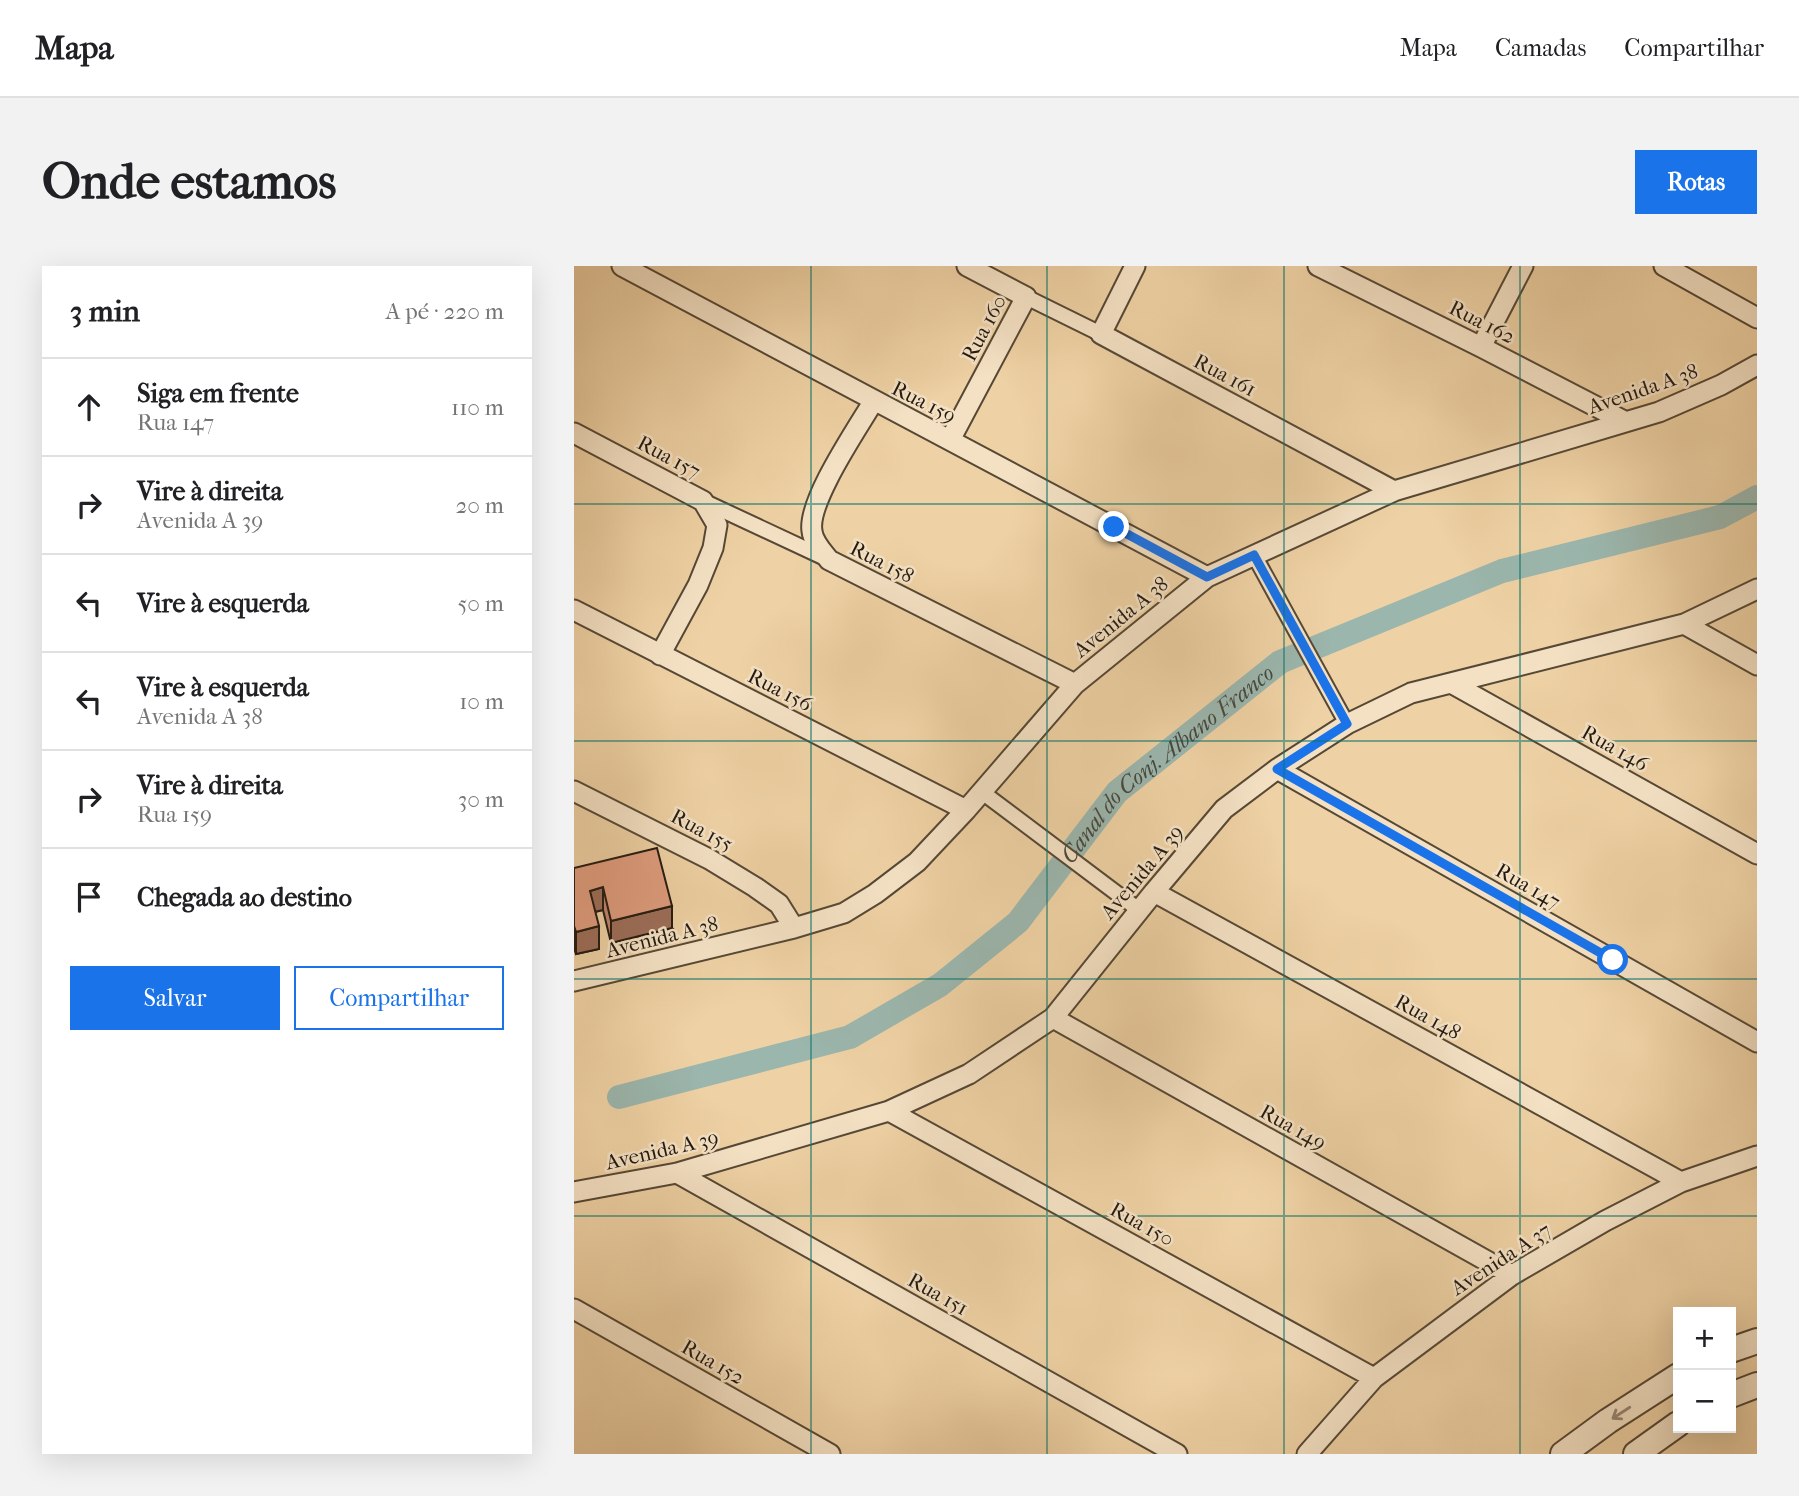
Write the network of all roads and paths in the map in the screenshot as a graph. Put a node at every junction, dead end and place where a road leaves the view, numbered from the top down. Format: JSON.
{"nodes":[{"id":1,"x":622,"y":266,"type":"edge"},
{"id":2,"x":967,"y":266,"type":"edge"},
{"id":3,"x":1135,"y":266,"type":"edge"},
{"id":4,"x":1318,"y":266,"type":"edge"},
{"id":5,"x":1523,"y":266,"type":"edge"},
{"id":6,"x":1664,"y":266,"type":"edge"},
{"id":7,"x":1026,"y":297,"type":"junction"},
{"id":8,"x":1757,"y":318,"type":"edge"},
{"id":9,"x":1101,"y":334,"type":"junction"},
{"id":10,"x":1481,"y":346,"type":"junction"},
{"id":11,"x":1757,"y":365,"type":"edge"},
{"id":12,"x":873,"y":401,"type":"junction"},
{"id":13,"x":1624,"y":421,"type":"junction"},
{"id":14,"x":574,"y":433,"type":"edge"},
{"id":15,"x":950,"y":440,"type":"junction"},
{"id":16,"x":1394,"y":491,"type":"junction"},
{"id":17,"x":702,"y":501,"type":"junction"},
{"id":18,"x":1254,"y":555,"type":"junction"},
{"id":19,"x":829,"y":560,"type":"junction"},
{"id":20,"x":1207,"y":577,"type":"junction"},
{"id":21,"x":1757,"y":589,"type":"edge"},
{"id":22,"x":574,"y":610,"type":"edge"},
{"id":23,"x":1684,"y":624,"type":"junction"},
{"id":24,"x":660,"y":655,"type":"junction"},
{"id":25,"x":1757,"y":665,"type":"edge"},
{"id":26,"x":1451,"y":683,"type":"junction"},
{"id":27,"x":1075,"y":684,"type":"junction"},
{"id":28,"x":1347,"y":724,"type":"junction"},
{"id":29,"x":1277,"y":769,"type":"junction"},
{"id":30,"x":574,"y":791,"type":"edge"},
{"id":31,"x":982,"y":792,"type":"junction"},
{"id":32,"x":966,"y":810,"type":"junction"},
{"id":33,"x":1757,"y":854,"type":"edge"},
{"id":34,"x":1154,"y":892,"type":"junction"},
{"id":35,"x":1139,"y":909,"type":"junction"},
{"id":36,"x":794,"y":928,"type":"junction"},
{"id":37,"x":574,"y":981,"type":"edge"},
{"id":38,"x":1053,"y":1018,"type":"junction"},
{"id":39,"x":1757,"y":1042,"type":"edge"},
{"id":40,"x":889,"y":1111,"type":"junction"},
{"id":41,"x":1757,"y":1156,"type":"edge"},
{"id":42,"x":677,"y":1173,"type":"junction"},
{"id":43,"x":1681,"y":1182,"type":"junction"},
{"id":44,"x":574,"y":1192,"type":"edge"},
{"id":45,"x":1511,"y":1275,"type":"junction"},
{"id":46,"x":574,"y":1309,"type":"edge"},
{"id":47,"x":1757,"y":1341,"type":"edge"},
{"id":48,"x":1736,"y":1348,"type":"edge"},
{"id":49,"x":1374,"y":1378,"type":"junction"},
{"id":50,"x":1673,"y":1379,"type":"edge"},
{"id":51,"x":1757,"y":1385,"type":"edge"},
{"id":52,"x":1736,"y":1393,"type":"edge"},
{"id":53,"x":1673,"y":1427,"type":"edge"},
{"id":54,"x":830,"y":1454,"type":"edge"},
{"id":55,"x":1177,"y":1454,"type":"edge"},
{"id":56,"x":1307,"y":1454,"type":"edge"},
{"id":57,"x":1563,"y":1454,"type":"edge"},
{"id":58,"x":1636,"y":1454,"type":"edge"}],
"edges":[{"from":1,"to":12,"type":"street","name":"Rua 159"},
{"from":2,"to":7,"type":"street","name":"Rua 160"},
{"from":3,"to":9,"type":"street"},
{"from":4,"to":10,"type":"street","name":"Rua 162"},
{"from":5,"to":10,"type":"street"},
{"from":6,"to":8,"type":"street"},
{"from":7,"to":9,"type":"street"},
{"from":7,"to":15,"type":"street","name":"Rua 160"},
{"from":9,"to":16,"type":"street","name":"Rua 161"},
{"from":10,"to":13,"type":"street","name":"Rua 162"},
{"from":11,"to":13,"type":"street","name":"Avenida A 38"},
{"from":12,"to":15,"type":"street","name":"Rua 159"},
{"from":12,"to":19,"type":"street","name":"Rua 158"},
{"from":13,"to":16,"type":"street","name":"Avenida A 38"},
{"from":14,"to":17,"type":"street","name":"Rua 157"},
{"from":15,"to":20,"type":"street","name":"Rua 159"},
{"from":16,"to":18,"type":"street","name":"Avenida A 38"},
{"from":17,"to":19,"type":"street"},
{"from":17,"to":24,"type":"street","name":"Rua 157"},
{"from":18,"to":20,"type":"street","name":"Avenida A 38"},
{"from":18,"to":28,"type":"street"},
{"from":19,"to":27,"type":"street","name":"Rua 158"},
{"from":20,"to":27,"type":"street","name":"Avenida A 38"},
{"from":21,"to":23,"type":"street","name":"Avenida A 39"},
{"from":22,"to":24,"type":"street","name":"Rua 156"},
{"from":23,"to":25,"type":"street"},
{"from":23,"to":26,"type":"street","name":"Avenida A 39"},
{"from":24,"to":32,"type":"street","name":"Rua 156"},
{"from":26,"to":28,"type":"street","name":"Avenida A 39"},
{"from":26,"to":33,"type":"street","name":"Rua 146"},
{"from":27,"to":31,"type":"street","name":"Avenida A 38"},
{"from":28,"to":29,"type":"street","name":"Avenida A 39"},
{"from":29,"to":34,"type":"street","name":"Avenida A 39"},
{"from":29,"to":39,"type":"street","name":"Rua 147"},
{"from":30,"to":36,"type":"street","name":"Rua 155"},
{"from":31,"to":32,"type":"street","name":"Avenida A 38"},
{"from":31,"to":35,"type":"street"},
{"from":32,"to":36,"type":"street","name":"Avenida A 38"},
{"from":34,"to":35,"type":"street","name":"Avenida A 39"},
{"from":34,"to":43,"type":"street","name":"Rua 148"},
{"from":35,"to":38,"type":"street","name":"Avenida A 39"},
{"from":36,"to":37,"type":"street","name":"Avenida A 38"},
{"from":38,"to":40,"type":"street","name":"Avenida A 39"},
{"from":38,"to":45,"type":"street","name":"Rua 149"},
{"from":40,"to":42,"type":"street","name":"Avenida A 39"},
{"from":40,"to":49,"type":"street","name":"Rua 150"},
{"from":41,"to":43,"type":"street","name":"Avenida A 37"},
{"from":42,"to":44,"type":"street","name":"Avenida A 39"},
{"from":42,"to":55,"type":"street","name":"Rua 151"},
{"from":43,"to":45,"type":"street","name":"Avenida A 37"},
{"from":45,"to":49,"type":"street","name":"Avenida A 37"},
{"from":46,"to":54,"type":"street","name":"Rua 152"},
{"from":47,"to":48,"type":"street"},
{"from":49,"to":56,"type":"street","name":"Avenida A 37"},
{"from":50,"to":57,"type":"street","one_way":true},
{"from":51,"to":52,"type":"street"},
{"from":53,"to":58,"type":"street"}]}
